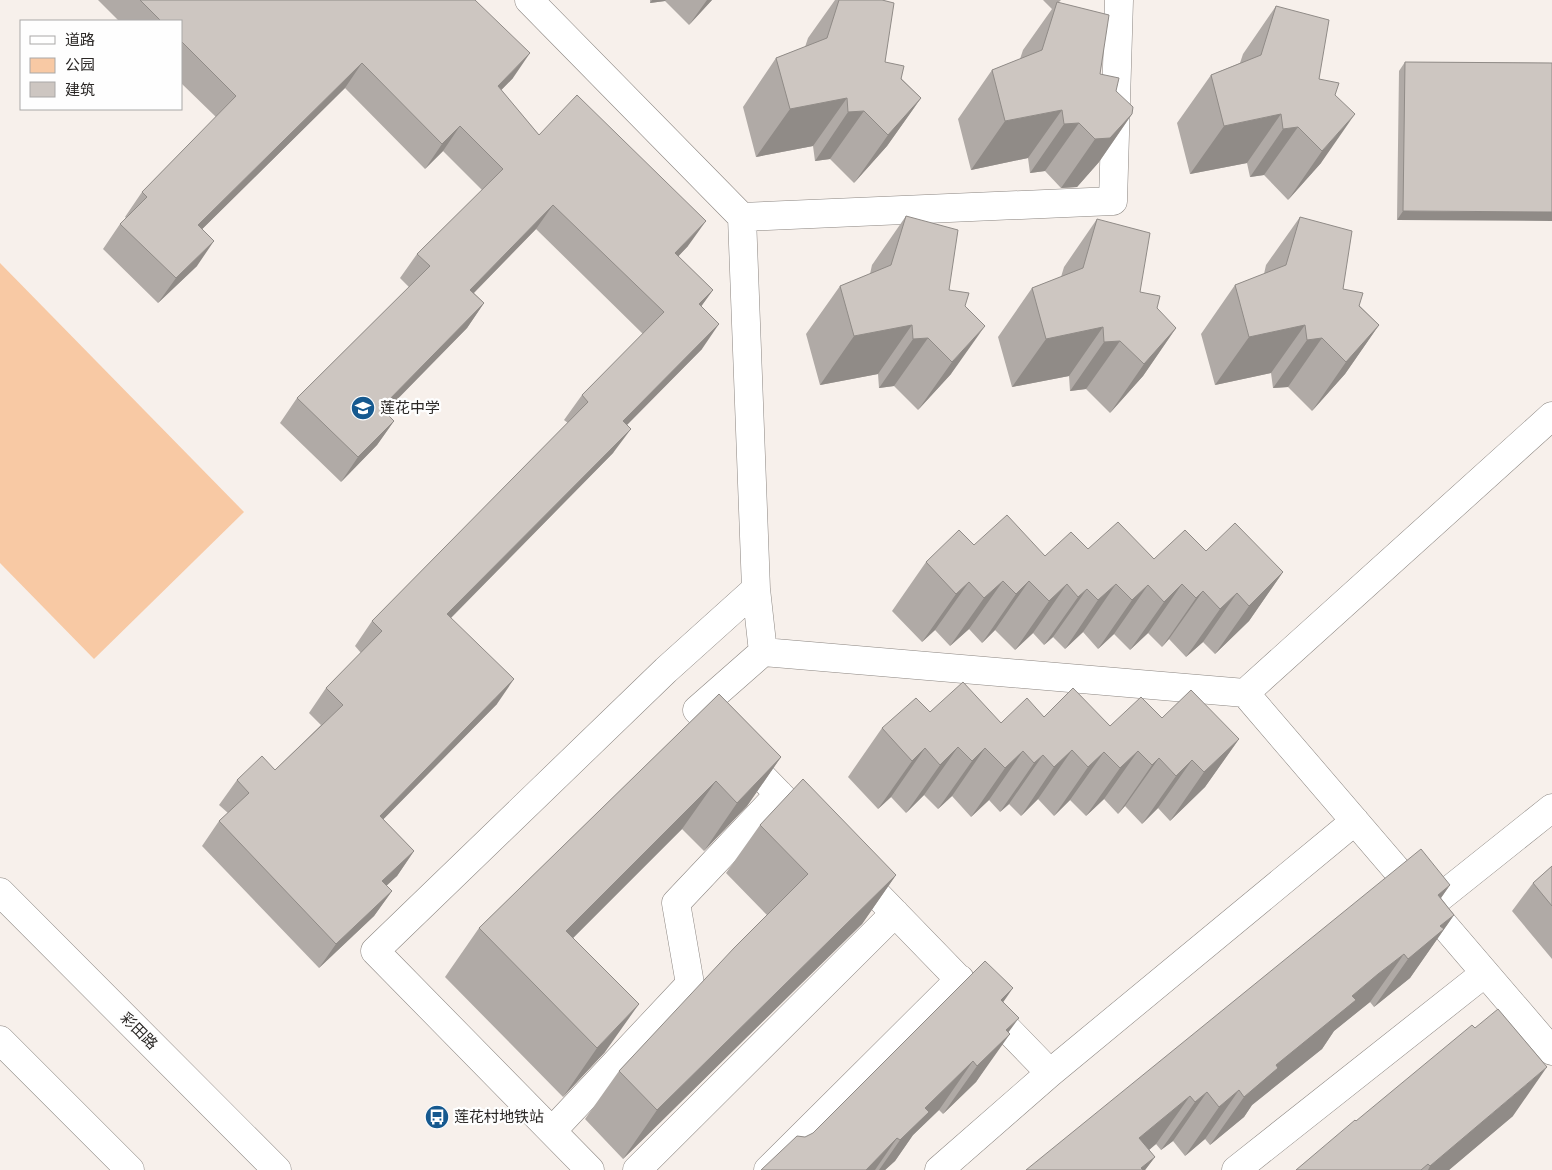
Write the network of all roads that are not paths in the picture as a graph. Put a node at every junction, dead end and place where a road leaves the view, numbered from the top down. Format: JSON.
{"nodes":[{"id":1,"x":529,"y":0,"type":"edge"},
{"id":2,"x":1119,"y":0,"type":"edge"},
{"id":3,"x":742,"y":217,"type":"junction"},
{"id":4,"x":1552,"y":416,"type":"edge"},
{"id":5,"x":756,"y":588,"type":"junction"},
{"id":6,"x":763,"y":652,"type":"junction"},
{"id":7,"x":1245,"y":693,"type":"junction"},
{"id":8,"x":779,"y":794,"type":"junction"},
{"id":9,"x":1552,"y":808,"type":"edge"},
{"id":10,"x":1354,"y":820,"type":"junction"},
{"id":11,"x":0,"y":892,"type":"edge"},
{"id":12,"x":1428,"y":907,"type":"junction"},
{"id":13,"x":895,"y":913,"type":"junction"},
{"id":14,"x":1485,"y":972,"type":"junction"},
{"id":15,"x":960,"y":979,"type":"junction"},
{"id":16,"x":0,"y":1040,"type":"edge"},
{"id":17,"x":1552,"y":1051,"type":"edge"},
{"id":18,"x":1050,"y":1073,"type":"junction"},
{"id":19,"x":552,"y":1131,"type":"junction"},
{"id":20,"x":130,"y":1170,"type":"edge"},
{"id":21,"x":277,"y":1170,"type":"edge"},
{"id":22,"x":590,"y":1170,"type":"edge"},
{"id":23,"x":636,"y":1170,"type":"edge"},
{"id":24,"x":768,"y":1170,"type":"edge"},
{"id":25,"x":939,"y":1170,"type":"edge"},
{"id":26,"x":1236,"y":1170,"type":"edge"}],
"edges":[{"from":1,"to":3,"type":"street"},
{"from":2,"to":3,"type":"street"},
{"from":3,"to":5,"type":"street"},
{"from":4,"to":7,"type":"street"},
{"from":5,"to":6,"type":"street"},
{"from":5,"to":19,"type":"street"},
{"from":6,"to":7,"type":"street"},
{"from":6,"to":8,"type":"street"},
{"from":7,"to":10,"type":"street"},
{"from":8,"to":13,"type":"street"},
{"from":8,"to":19,"type":"street"},
{"from":9,"to":12,"type":"street"},
{"from":10,"to":12,"type":"street"},
{"from":10,"to":18,"type":"street"},
{"from":11,"to":21,"type":"street","name":"彩田路"},
{"from":12,"to":14,"type":"street"},
{"from":13,"to":15,"type":"street"},
{"from":13,"to":23,"type":"street"},
{"from":14,"to":17,"type":"street"},
{"from":14,"to":26,"type":"street"},
{"from":15,"to":18,"type":"street"},
{"from":15,"to":24,"type":"street"},
{"from":16,"to":20,"type":"street"},
{"from":18,"to":25,"type":"street"},
{"from":19,"to":22,"type":"street"}]}
